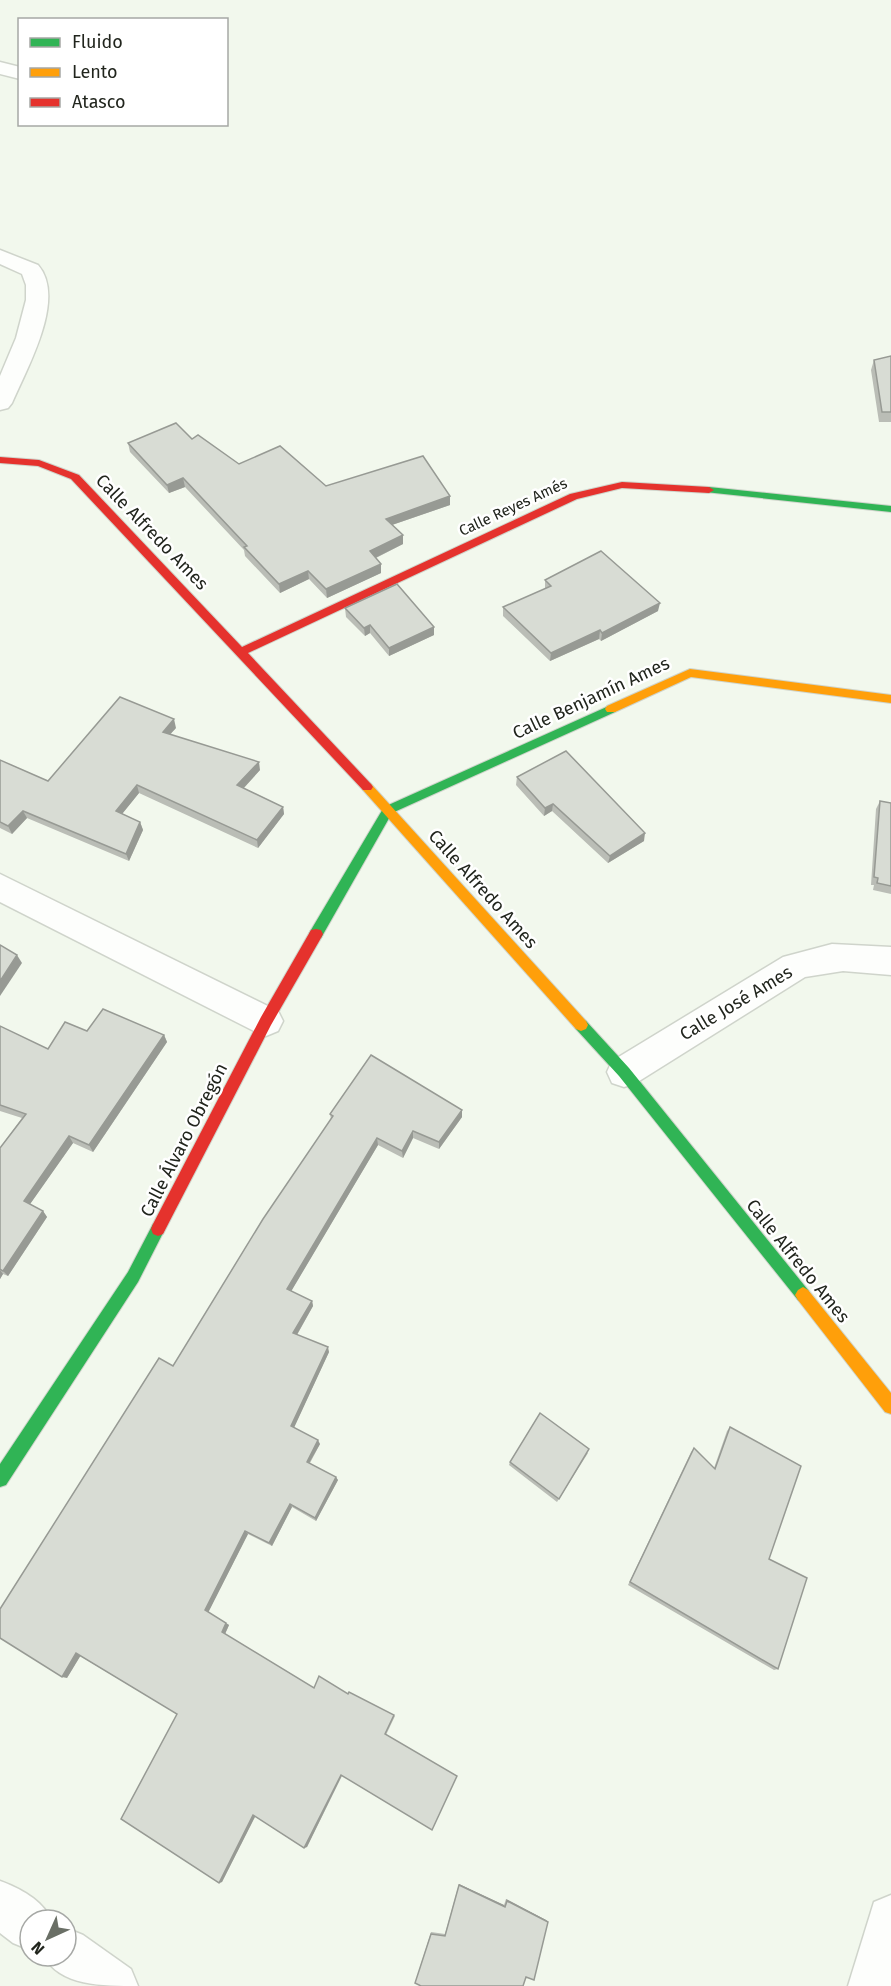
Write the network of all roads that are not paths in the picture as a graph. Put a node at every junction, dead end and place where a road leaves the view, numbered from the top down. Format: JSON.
{"nodes":[{"id":1,"x":0,"y":68,"type":"edge"},
{"id":2,"x":18,"y":73,"type":"edge"},
{"id":3,"x":0,"y":258,"type":"edge"},
{"id":4,"x":0,"y":403,"type":"edge"},
{"id":5,"x":0,"y":460,"type":"edge"},
{"id":6,"x":891,"y":509,"type":"edge"},
{"id":7,"x":241,"y":652,"type":"junction"},
{"id":8,"x":891,"y":699,"type":"edge"},
{"id":9,"x":388,"y":810,"type":"junction"},
{"id":10,"x":0,"y":887,"type":"edge"},
{"id":11,"x":891,"y":961,"type":"edge"},
{"id":12,"x":267,"y":1021,"type":"junction"},
{"id":13,"x":624,"y":1072,"type":"junction"},
{"id":14,"x":891,"y":1406,"type":"edge"},
{"id":15,"x":0,"y":1479,"type":"edge"},
{"id":16,"x":0,"y":1904,"type":"edge"},
{"id":17,"x":18,"y":1917,"type":"edge"},
{"id":18,"x":891,"y":1919,"type":"edge"},
{"id":19,"x":78,"y":1960,"type":"edge"},
{"id":20,"x":114,"y":1986,"type":"edge"},
{"id":21,"x":872,"y":1986,"type":"edge"}],
"edges":[{"from":1,"to":2,"type":"street"},
{"from":3,"to":4,"type":"street"},
{"from":5,"to":7,"type":"street","name":"Calle Alfredo Ames"},
{"from":6,"to":7,"type":"street","name":"Calle Reyes Amés"},
{"from":7,"to":9,"type":"street","name":"Calle Alfredo Ames"},
{"from":8,"to":9,"type":"street","name":"Calle Benjamín Ames"},
{"from":9,"to":12,"type":"street","name":"Calle Álvaro Obregón"},
{"from":9,"to":13,"type":"street","name":"Calle Alfredo Ames"},
{"from":10,"to":12,"type":"street"},
{"from":11,"to":13,"type":"street","name":"Calle José Ames"},
{"from":12,"to":15,"type":"street","name":"Calle Álvaro Obregón"},
{"from":13,"to":14,"type":"street","name":"Calle Alfredo Ames"},
{"from":16,"to":17,"type":"street"},
{"from":18,"to":21,"type":"street"},
{"from":19,"to":20,"type":"street"}]}
